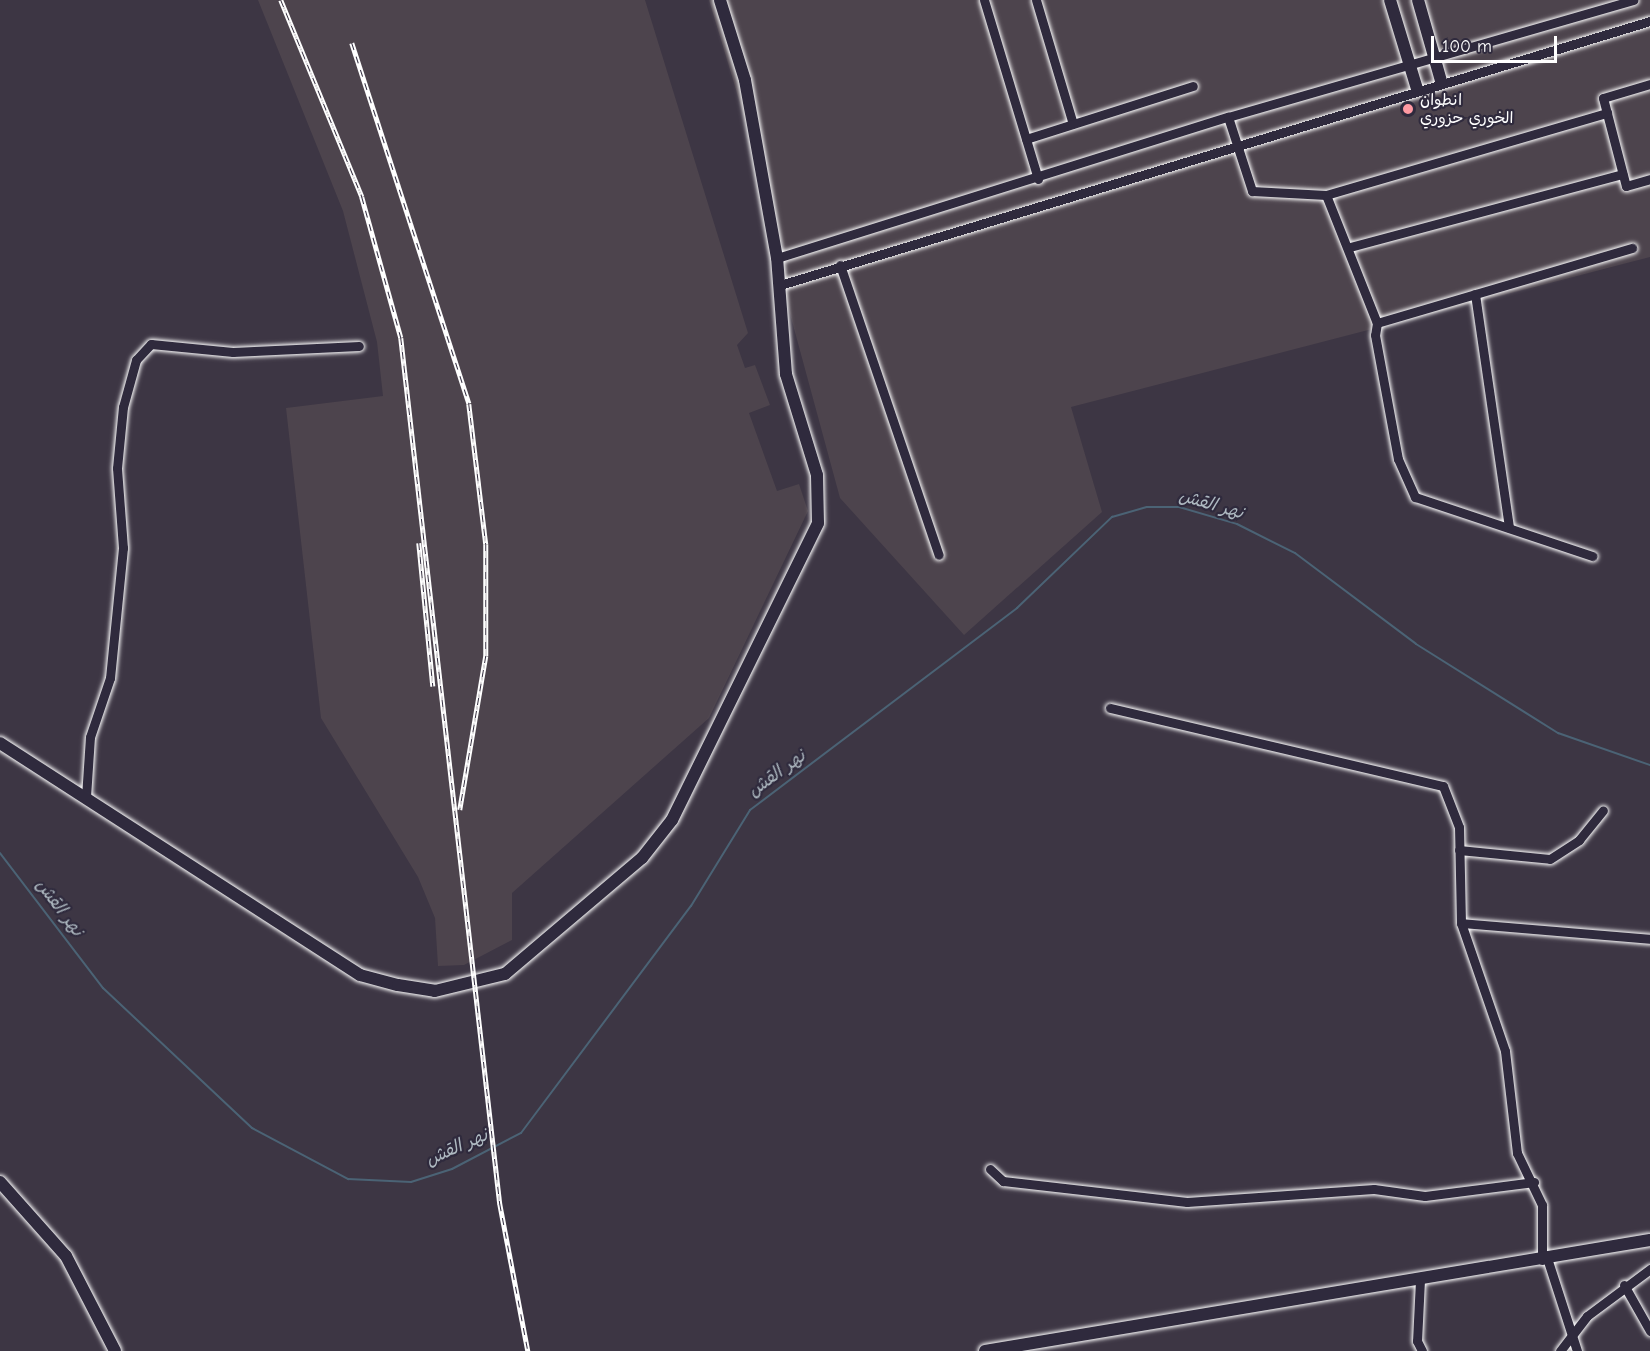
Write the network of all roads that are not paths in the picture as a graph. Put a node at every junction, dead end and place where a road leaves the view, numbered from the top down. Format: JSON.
{"nodes":[{"id":1,"x":720,"y":0,"type":"edge"},
{"id":2,"x":984,"y":0,"type":"edge"},
{"id":3,"x":1036,"y":0,"type":"edge"},
{"id":4,"x":1390,"y":0,"type":"edge"},
{"id":5,"x":1418,"y":0,"type":"edge"},
{"id":6,"x":1633,"y":0,"type":"edge"},
{"id":7,"x":1650,"y":22,"type":"edge"},
{"id":8,"x":1434,"y":57,"type":"junction"},
{"id":9,"x":1409,"y":65,"type":"junction"},
{"id":10,"x":1442,"y":81,"type":"junction"},
{"id":11,"x":1650,"y":84,"type":"edge"},
{"id":12,"x":1193,"y":86,"type":"dead end"},
{"id":13,"x":1417,"y":89,"type":"junction"},
{"id":14,"x":1607,"y":113,"type":"junction"},
{"id":15,"x":1228,"y":117,"type":"junction"},
{"id":16,"x":1073,"y":124,"type":"junction"},
{"id":17,"x":1026,"y":139,"type":"junction"},
{"id":18,"x":1238,"y":147,"type":"junction"},
{"id":19,"x":1622,"y":174,"type":"junction"},
{"id":20,"x":1038,"y":179,"type":"junction"},
{"id":21,"x":1650,"y":179,"type":"edge"},
{"id":22,"x":1326,"y":195,"type":"junction"},
{"id":23,"x":1350,"y":247,"type":"junction"},
{"id":24,"x":1632,"y":248,"type":"dead end"},
{"id":25,"x":777,"y":258,"type":"junction"},
{"id":26,"x":840,"y":265,"type":"junction"},
{"id":27,"x":780,"y":285,"type":"junction"},
{"id":28,"x":1475,"y":294,"type":"junction"},
{"id":29,"x":1377,"y":323,"type":"junction"},
{"id":30,"x":359,"y":346,"type":"dead end"},
{"id":31,"x":1509,"y":528,"type":"junction"},
{"id":32,"x":939,"y":555,"type":"dead end"},
{"id":33,"x":1592,"y":556,"type":"dead end"},
{"id":34,"x":1110,"y":708,"type":"dead end"},
{"id":35,"x":0,"y":743,"type":"edge"},
{"id":36,"x":86,"y":797,"type":"junction"},
{"id":37,"x":1603,"y":810,"type":"dead end"},
{"id":38,"x":1459,"y":850,"type":"junction"},
{"id":39,"x":1461,"y":923,"type":"junction"},
{"id":40,"x":1650,"y":939,"type":"edge"},
{"id":41,"x":990,"y":1169,"type":"dead end"},
{"id":42,"x":0,"y":1182,"type":"edge"},
{"id":43,"x":1534,"y":1182,"type":"junction"},
{"id":44,"x":1650,"y":1240,"type":"edge"},
{"id":45,"x":1545,"y":1259,"type":"junction"},
{"id":46,"x":1650,"y":1269,"type":"edge"},
{"id":47,"x":1420,"y":1280,"type":"junction"},
{"id":48,"x":1624,"y":1285,"type":"junction"},
{"id":49,"x":1650,"y":1331,"type":"edge"},
{"id":50,"x":1569,"y":1338,"type":"junction"},
{"id":51,"x":115,"y":1351,"type":"edge"},
{"id":52,"x":985,"y":1351,"type":"edge"},
{"id":53,"x":1422,"y":1351,"type":"edge"},
{"id":54,"x":1560,"y":1351,"type":"edge"},
{"id":55,"x":1577,"y":1351,"type":"edge"}],
"edges":[{"from":1,"to":25,"type":"street"},
{"from":2,"to":17,"type":"street"},
{"from":3,"to":16,"type":"street"},
{"from":4,"to":9,"type":"street"},
{"from":5,"to":8,"type":"street"},
{"from":6,"to":8,"type":"street"},
{"from":7,"to":10,"type":"street"},
{"from":8,"to":9,"type":"street"},
{"from":8,"to":10,"type":"street"},
{"from":9,"to":13,"type":"street"},
{"from":9,"to":15,"type":"street"},
{"from":10,"to":13,"type":"street"},
{"from":11,"to":14,"type":"street"},
{"from":12,"to":16,"type":"street"},
{"from":13,"to":18,"type":"street"},
{"from":14,"to":19,"type":"street"},
{"from":14,"to":22,"type":"street"},
{"from":15,"to":18,"type":"street"},
{"from":15,"to":20,"type":"street"},
{"from":16,"to":17,"type":"street"},
{"from":17,"to":20,"type":"street"},
{"from":18,"to":22,"type":"street"},
{"from":18,"to":26,"type":"street"},
{"from":19,"to":21,"type":"street"},
{"from":19,"to":23,"type":"street"},
{"from":20,"to":25,"type":"street"},
{"from":22,"to":23,"type":"street"},
{"from":23,"to":29,"type":"street"},
{"from":24,"to":28,"type":"street"},
{"from":25,"to":27,"type":"street"},
{"from":26,"to":27,"type":"street"},
{"from":26,"to":32,"type":"street"},
{"from":27,"to":36,"type":"street"},
{"from":28,"to":29,"type":"street"},
{"from":28,"to":31,"type":"street"},
{"from":29,"to":31,"type":"street"},
{"from":30,"to":36,"type":"street"},
{"from":31,"to":33,"type":"street"},
{"from":34,"to":38,"type":"street"},
{"from":35,"to":36,"type":"street"},
{"from":37,"to":38,"type":"street"},
{"from":38,"to":39,"type":"street"},
{"from":39,"to":40,"type":"street"},
{"from":39,"to":43,"type":"street"},
{"from":41,"to":43,"type":"street"},
{"from":42,"to":51,"type":"street"},
{"from":43,"to":45,"type":"street"},
{"from":44,"to":45,"type":"street"},
{"from":45,"to":47,"type":"street"},
{"from":45,"to":50,"type":"street"},
{"from":46,"to":48,"type":"street"},
{"from":47,"to":52,"type":"street"},
{"from":47,"to":53,"type":"street"},
{"from":48,"to":49,"type":"street"},
{"from":48,"to":50,"type":"street"},
{"from":50,"to":54,"type":"street"},
{"from":50,"to":55,"type":"street"}]}
